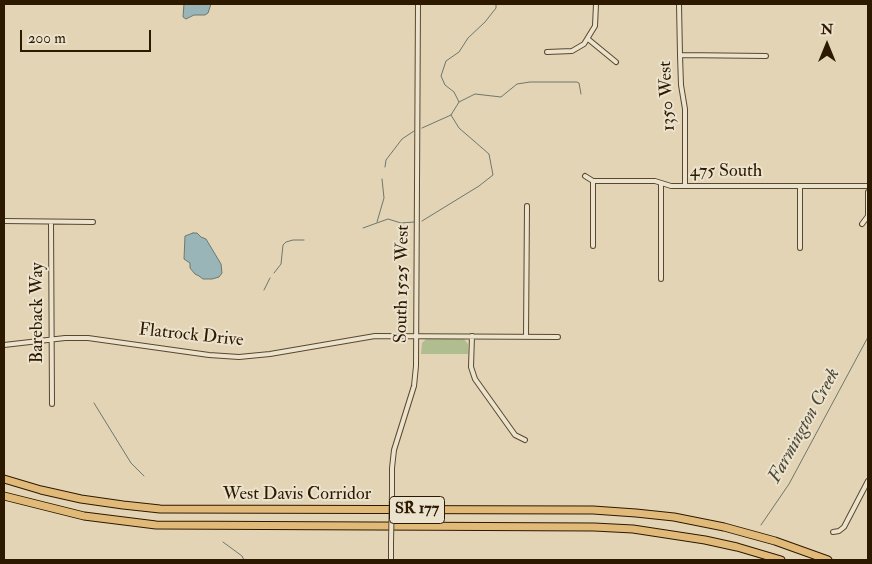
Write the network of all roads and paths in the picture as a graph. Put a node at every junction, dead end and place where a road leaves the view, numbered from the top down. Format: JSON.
{"nodes":[{"id":1,"x":418,"y":4,"type":"edge"},
{"id":2,"x":596,"y":4,"type":"edge"},
{"id":3,"x":679,"y":4,"type":"edge"},
{"id":4,"x":588,"y":39,"type":"junction"},
{"id":5,"x":547,"y":52,"type":"dead end"},
{"id":6,"x":680,"y":55,"type":"junction"},
{"id":7,"x":766,"y":56,"type":"dead end"},
{"id":8,"x":616,"y":62,"type":"dead end"},
{"id":9,"x":585,"y":176,"type":"dead end"},
{"id":10,"x":593,"y":181,"type":"junction"},
{"id":11,"x":661,"y":184,"type":"junction"},
{"id":12,"x":685,"y":186,"type":"junction"},
{"id":13,"x":800,"y":186,"type":"junction"},
{"id":14,"x":868,"y":186,"type":"edge"},
{"id":15,"x":868,"y":192,"type":"edge"},
{"id":16,"x":527,"y":206,"type":"dead end"},
{"id":17,"x":4,"y":221,"type":"edge"},
{"id":18,"x":51,"y":222,"type":"junction"},
{"id":19,"x":94,"y":222,"type":"dead end"},
{"id":20,"x":862,"y":224,"type":"dead end"},
{"id":21,"x":593,"y":246,"type":"dead end"},
{"id":22,"x":800,"y":248,"type":"dead end"},
{"id":23,"x":660,"y":278,"type":"dead end"},
{"id":24,"x":417,"y":336,"type":"junction"},
{"id":25,"x":472,"y":336,"type":"junction"},
{"id":26,"x":526,"y":337,"type":"junction"},
{"id":27,"x":558,"y":337,"type":"dead end"},
{"id":28,"x":52,"y":340,"type":"junction"},
{"id":29,"x":4,"y":345,"type":"edge"},
{"id":30,"x":52,"y":404,"type":"dead end"},
{"id":31,"x":525,"y":440,"type":"dead end"},
{"id":32,"x":4,"y":479,"type":"edge"},
{"id":33,"x":868,"y":481,"type":"edge"},
{"id":34,"x":4,"y":496,"type":"edge"},
{"id":35,"x":833,"y":532,"type":"dead end"},
{"id":36,"x":391,"y":560,"type":"edge"},
{"id":37,"x":781,"y":560,"type":"edge"},
{"id":38,"x":828,"y":560,"type":"edge"}],
"edges":[{"from":1,"to":24,"type":"street","name":"South 1525 West"},
{"from":2,"to":4,"type":"street"},
{"from":3,"to":6,"type":"street","name":"1350 West"},
{"from":4,"to":5,"type":"street"},
{"from":4,"to":8,"type":"street"},
{"from":6,"to":7,"type":"street"},
{"from":6,"to":12,"type":"street","name":"1350 West"},
{"from":9,"to":10,"type":"street"},
{"from":10,"to":11,"type":"street","name":"475 South"},
{"from":10,"to":21,"type":"street"},
{"from":11,"to":12,"type":"street","name":"475 South"},
{"from":11,"to":23,"type":"street"},
{"from":12,"to":13,"type":"street","name":"475 South"},
{"from":13,"to":14,"type":"street","name":"475 South"},
{"from":13,"to":22,"type":"street"},
{"from":15,"to":20,"type":"street"},
{"from":16,"to":26,"type":"street"},
{"from":17,"to":18,"type":"street"},
{"from":18,"to":19,"type":"street"},
{"from":18,"to":28,"type":"street","name":"Bareback Way"},
{"from":24,"to":25,"type":"street","name":"Flatrock Drive"},
{"from":24,"to":28,"type":"street","name":"Flatrock Drive"},
{"from":24,"to":36,"type":"street","name":"South 1525 West","bridge":true},
{"from":25,"to":26,"type":"street","name":"Flatrock Drive"},
{"from":25,"to":31,"type":"street"},
{"from":26,"to":27,"type":"street","name":"Flatrock Drive"},
{"from":28,"to":29,"type":"street","name":"Flatrock Drive"},
{"from":28,"to":30,"type":"street","name":"Bareback Way"},
{"from":32,"to":38,"type":"highway","name":"West Davis Corridor","number":"SR 177"},
{"from":33,"to":35,"type":"street"},
{"from":34,"to":37,"type":"highway","name":"West Davis Corridor","number":"SR 177"}]}
